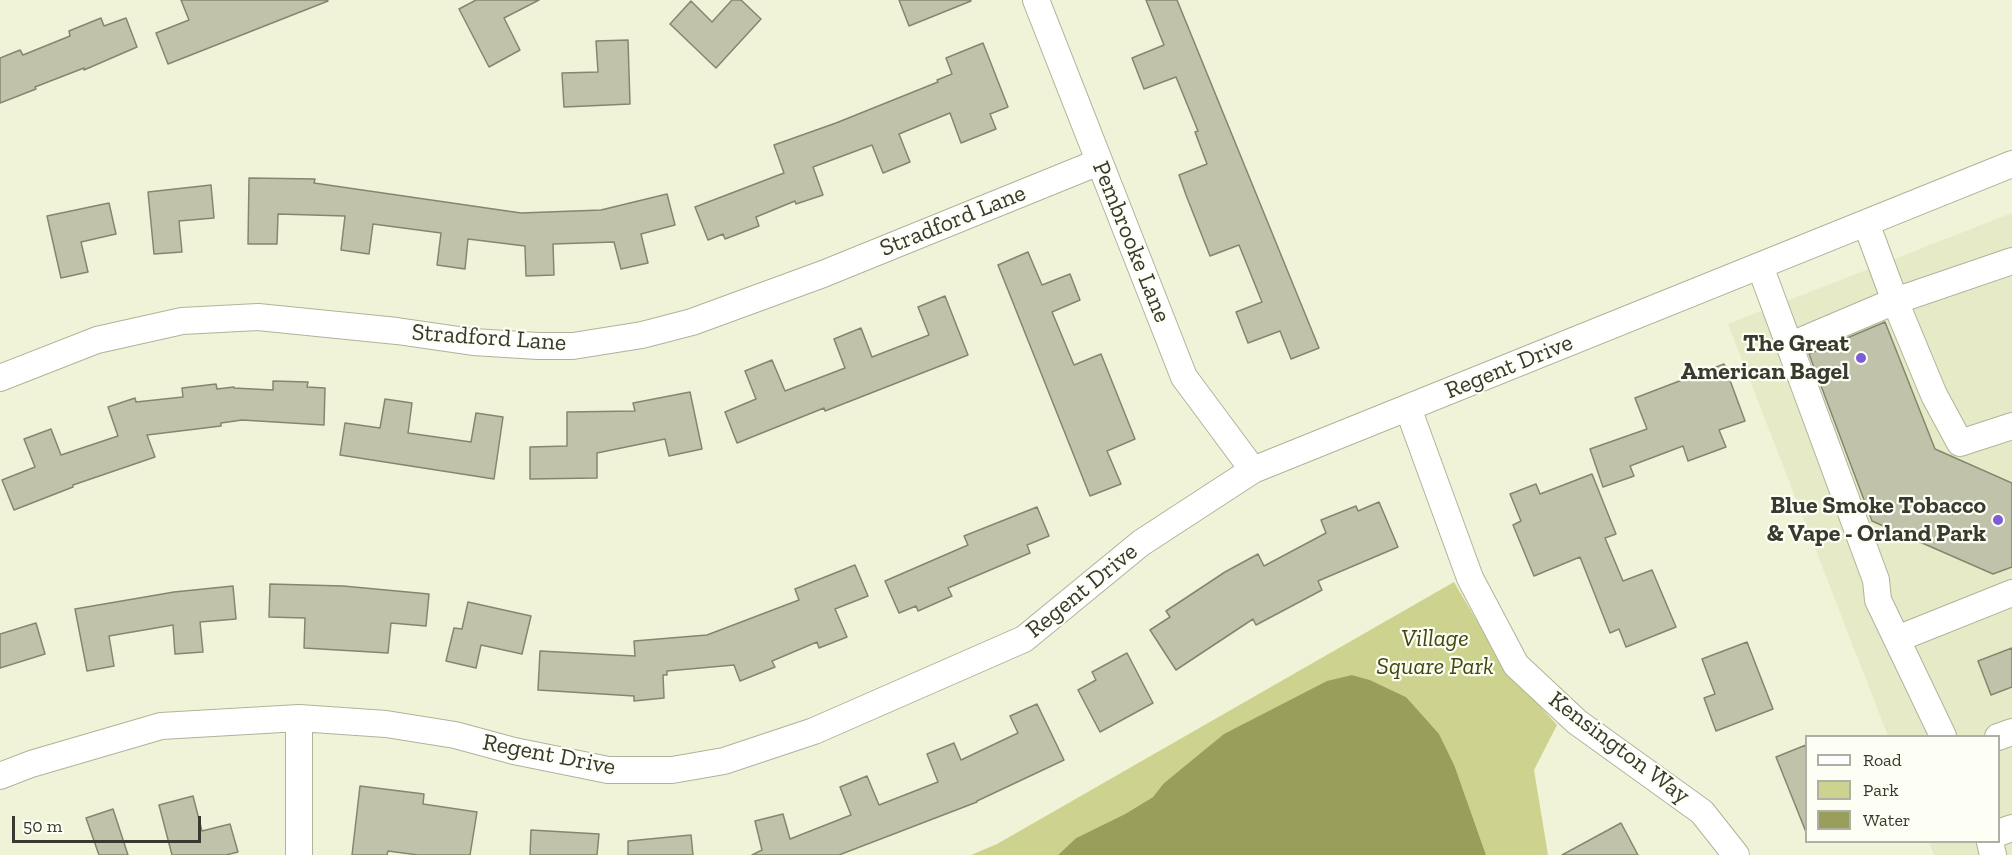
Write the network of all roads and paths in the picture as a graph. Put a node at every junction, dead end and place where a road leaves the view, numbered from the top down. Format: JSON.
{"nodes":[{"id":1,"x":1036,"y":0,"type":"edge"},
{"id":2,"x":1099,"y":162,"type":"junction"},
{"id":3,"x":2012,"y":164,"type":"edge"},
{"id":4,"x":1866,"y":223,"type":"junction"},
{"id":5,"x":2012,"y":261,"type":"edge"},
{"id":6,"x":1760,"y":266,"type":"junction"},
{"id":7,"x":1895,"y":301,"type":"junction"},
{"id":8,"x":1789,"y":346,"type":"junction"},
{"id":9,"x":0,"y":378,"type":"edge"},
{"id":10,"x":1408,"y":408,"type":"junction"},
{"id":11,"x":2012,"y":426,"type":"edge"},
{"id":12,"x":1252,"y":470,"type":"junction"},
{"id":13,"x":2012,"y":593,"type":"edge"},
{"id":14,"x":1897,"y":639,"type":"junction"},
{"id":15,"x":299,"y":718,"type":"junction"},
{"id":16,"x":1943,"y":735,"type":"edge"},
{"id":17,"x":0,"y":776,"type":"edge"},
{"id":18,"x":299,"y":855,"type":"edge"},
{"id":19,"x":1736,"y":855,"type":"edge"}],
"edges":[{"from":1,"to":2,"type":"street","name":"Pembrooke Lane"},
{"from":2,"to":9,"type":"street","name":"Stradford Lane"},
{"from":2,"to":12,"type":"street","name":"Pembrooke Lane"},
{"from":3,"to":4,"type":"street","name":"Regent Drive"},
{"from":4,"to":6,"type":"street","name":"Regent Drive"},
{"from":4,"to":7,"type":"street"},
{"from":5,"to":7,"type":"street"},
{"from":6,"to":8,"type":"street"},
{"from":6,"to":10,"type":"street","name":"Regent Drive"},
{"from":7,"to":8,"type":"street"},
{"from":7,"to":11,"type":"street"},
{"from":8,"to":14,"type":"street"},
{"from":10,"to":12,"type":"street","name":"Regent Drive"},
{"from":10,"to":19,"type":"street","name":"Kensington Way"},
{"from":12,"to":15,"type":"street","name":"Regent Drive"},
{"from":13,"to":14,"type":"street"},
{"from":14,"to":16,"type":"street"},
{"from":15,"to":17,"type":"street","name":"Regent Drive"},
{"from":15,"to":18,"type":"street"}]}
